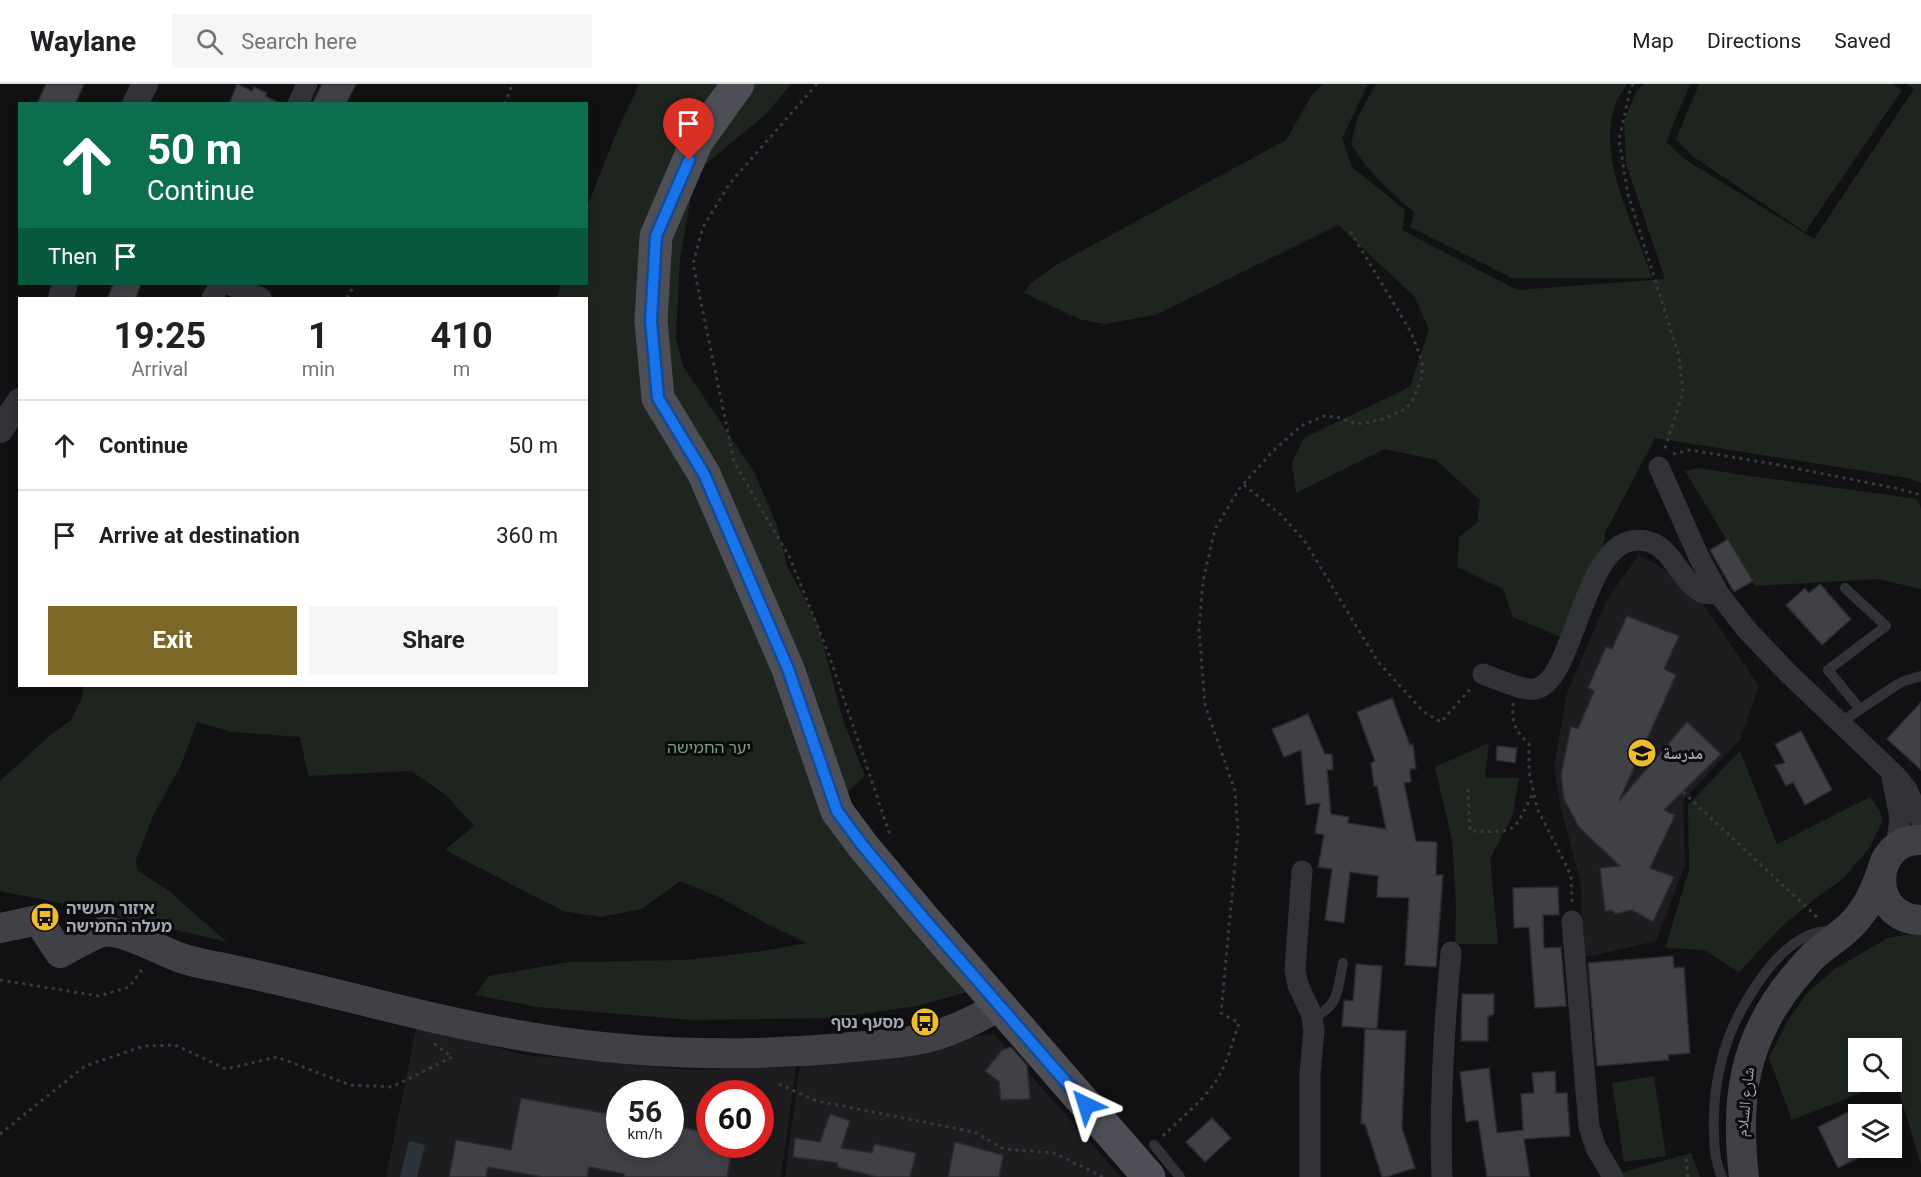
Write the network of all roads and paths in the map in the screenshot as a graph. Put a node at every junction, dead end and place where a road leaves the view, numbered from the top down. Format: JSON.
{"nodes":[{"id":1,"x":145,"y":84,"type":"edge"},
{"id":2,"x":307,"y":84,"type":"edge"},
{"id":3,"x":512,"y":84,"type":"edge"},
{"id":4,"x":738,"y":84,"type":"edge"},
{"id":5,"x":817,"y":84,"type":"edge"},
{"id":6,"x":1633,"y":84,"type":"edge"},
{"id":7,"x":136,"y":102,"type":"edge"},
{"id":8,"x":299,"y":102,"type":"edge"},
{"id":9,"x":507,"y":102,"type":"edge"},
{"id":10,"x":1350,"y":231,"type":"dead end"},
{"id":11,"x":230,"y":285,"type":"edge"},
{"id":12,"x":259,"y":297,"type":"edge"},
{"id":13,"x":1659,"y":467,"type":"junction"},
{"id":14,"x":1244,"y":484,"type":"junction"},
{"id":15,"x":1921,"y":495,"type":"edge"},
{"id":16,"x":1845,"y":588,"type":"dead end"},
{"id":17,"x":1719,"y":594,"type":"junction"},
{"id":18,"x":1483,"y":674,"type":"joint"},
{"id":19,"x":1921,"y":676,"type":"edge"},
{"id":20,"x":1516,"y":685,"type":"junction"},
{"id":21,"x":1860,"y":709,"type":"junction"},
{"id":22,"x":1841,"y":722,"type":"junction"},
{"id":23,"x":1881,"y":762,"type":"junction"},
{"id":24,"x":1468,"y":789,"type":"dead end"},
{"id":25,"x":1533,"y":791,"type":"junction"},
{"id":26,"x":1683,"y":792,"type":"dead end"},
{"id":27,"x":1921,"y":820,"type":"edge"},
{"id":28,"x":1908,"y":844,"type":"edge"},
{"id":29,"x":880,"y":867,"type":"junction"},
{"id":30,"x":1302,"y":871,"type":"dead end"},
{"id":31,"x":1880,"y":876,"type":"junction"},
{"id":32,"x":1913,"y":919,"type":"edge"},
{"id":33,"x":1572,"y":921,"type":"joint"},
{"id":34,"x":0,"y":928,"type":"edge"},
{"id":35,"x":1834,"y":936,"type":"junction"},
{"id":36,"x":1451,"y":952,"type":"dead end"},
{"id":37,"x":183,"y":959,"type":"junction"},
{"id":38,"x":1343,"y":963,"type":"dead end"},
{"id":39,"x":0,"y":980,"type":"edge"},
{"id":40,"x":999,"y":1006,"type":"junction"},
{"id":41,"x":1312,"y":1018,"type":"junction"},
{"id":42,"x":426,"y":1038,"type":"dead end"},
{"id":43,"x":779,"y":1084,"type":"dead end"},
{"id":44,"x":0,"y":1134,"type":"edge"},
{"id":45,"x":1154,"y":1145,"type":"joint"},
{"id":46,"x":1686,"y":1159,"type":"dead end"},
{"id":47,"x":1103,"y":1177,"type":"edge"},
{"id":48,"x":1149,"y":1177,"type":"edge"},
{"id":49,"x":1180,"y":1177,"type":"edge"},
{"id":50,"x":1310,"y":1177,"type":"edge"},
{"id":51,"x":1442,"y":1177,"type":"edge"},
{"id":52,"x":1613,"y":1177,"type":"edge"},
{"id":53,"x":1688,"y":1177,"type":"edge"},
{"id":54,"x":1722,"y":1177,"type":"edge"},
{"id":55,"x":1744,"y":1177,"type":"edge"}],
"edges":[{"from":1,"to":7,"type":"street"},
{"from":2,"to":8,"type":"street"},
{"from":3,"to":9,"type":"path"},
{"from":4,"to":29,"type":"main road"},
{"from":5,"to":29,"type":"path"},
{"from":6,"to":13,"type":"path"},
{"from":10,"to":14,"type":"path"},
{"from":11,"to":12,"type":"street"},
{"from":13,"to":15,"type":"path"},
{"from":13,"to":17,"type":"street"},
{"from":14,"to":18,"type":"path"},
{"from":14,"to":45,"type":"path"},
{"from":16,"to":21,"type":"lane"},
{"from":17,"to":20,"type":"street"},
{"from":17,"to":22,"type":"street"},
{"from":18,"to":20,"type":"street"},
{"from":19,"to":21,"type":"lane"},
{"from":20,"to":25,"type":"path"},
{"from":21,"to":22,"type":"lane"},
{"from":22,"to":23,"type":"street"},
{"from":23,"to":27,"type":"street"},
{"from":23,"to":28,"type":"street"},
{"from":24,"to":25,"type":"path"},
{"from":25,"to":33,"type":"path"},
{"from":26,"to":35,"type":"path"},
{"from":28,"to":31,"type":"main road","name":"شارع السلام"},
{"from":29,"to":40,"type":"main road"},
{"from":30,"to":41,"type":"street"},
{"from":31,"to":32,"type":"main road"},
{"from":31,"to":35,"type":"main road","name":"شارع السلام"},
{"from":32,"to":35,"type":"main road","name":"شارع السلام"},
{"from":33,"to":52,"type":"street"},
{"from":34,"to":37,"type":"main road"},
{"from":35,"to":54,"type":"lane"},
{"from":35,"to":55,"type":"main road","name":"شارع السلام"},
{"from":36,"to":51,"type":"street"},
{"from":37,"to":39,"type":"path"},
{"from":37,"to":40,"type":"main road"},
{"from":38,"to":41,"type":"lane"},
{"from":40,"to":48,"type":"main road"},
{"from":41,"to":50,"type":"street"},
{"from":42,"to":44,"type":"path"},
{"from":43,"to":47,"type":"path"},
{"from":45,"to":49,"type":"lane"},
{"from":46,"to":53,"type":"path"}]}
